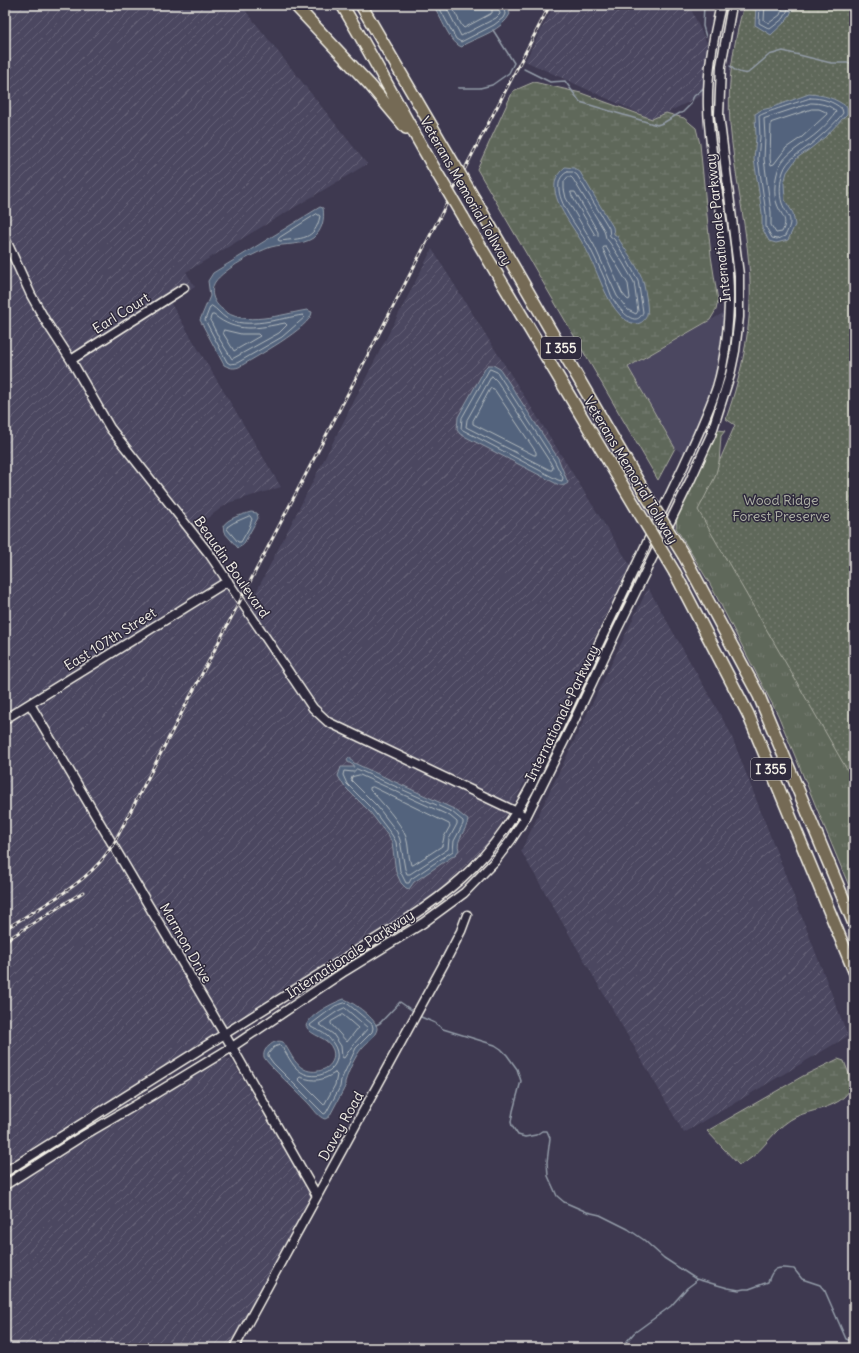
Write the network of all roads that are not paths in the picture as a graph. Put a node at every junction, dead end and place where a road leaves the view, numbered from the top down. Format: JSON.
{"nodes":[{"id":1,"x":295,"y":5,"type":"edge"},
{"id":2,"x":342,"y":5,"type":"edge"},
{"id":3,"x":361,"y":5,"type":"edge"},
{"id":4,"x":721,"y":5,"type":"edge"},
{"id":5,"x":732,"y":5,"type":"edge"},
{"id":6,"x":711,"y":57,"type":"junction"},
{"id":7,"x":722,"y":61,"type":"junction"},
{"id":8,"x":421,"y":145,"type":"junction"},
{"id":9,"x":5,"y":238,"type":"edge"},
{"id":10,"x":184,"y":288,"type":"dead end"},
{"id":11,"x":70,"y":360,"type":"junction"},
{"id":12,"x":228,"y":581,"type":"junction"},
{"id":13,"x":30,"y":704,"type":"junction"},
{"id":14,"x":5,"y":720,"type":"edge"},
{"id":15,"x":516,"y":811,"type":"junction"},
{"id":16,"x":526,"y":817,"type":"junction"},
{"id":17,"x":467,"y":915,"type":"dead end"},
{"id":18,"x":854,"y":924,"type":"edge"},
{"id":19,"x":854,"y":971,"type":"edge"},
{"id":20,"x":225,"y":1034,"type":"junction"},
{"id":21,"x":232,"y":1046,"type":"junction"},
{"id":22,"x":5,"y":1172,"type":"edge"},
{"id":23,"x":5,"y":1185,"type":"edge"},
{"id":24,"x":318,"y":1196,"type":"junction"},
{"id":25,"x":234,"y":1348,"type":"edge"}],
"edges":[{"from":1,"to":8,"type":"highway"},
{"from":2,"to":8,"type":"highway","name":"Veterans Memorial Tollway","number":"I 355"},
{"from":3,"to":18,"type":"highway","name":"Veterans Memorial Tollway","number":"I 355","bridge":true},
{"from":4,"to":6,"type":"street","name":"Internationale Parkway"},
{"from":5,"to":7,"type":"street","name":"Internationale Parkway"},
{"from":6,"to":7,"type":"street"},
{"from":6,"to":15,"type":"street","name":"Internationale Parkway"},
{"from":7,"to":16,"type":"street","name":"Internationale Parkway"},
{"from":8,"to":19,"type":"highway","name":"Veterans Memorial Tollway","number":"I 355","bridge":true},
{"from":9,"to":11,"type":"street","name":"Beaudin Boulevard"},
{"from":10,"to":11,"type":"street","name":"Earl Court"},
{"from":11,"to":12,"type":"street","name":"Beaudin Boulevard"},
{"from":12,"to":13,"type":"street","name":"East 107th Street"},
{"from":12,"to":15,"type":"street","name":"Beaudin Boulevard"},
{"from":13,"to":14,"type":"street","name":"East 107th Street"},
{"from":13,"to":20,"type":"street","name":"Marmon Drive"},
{"from":15,"to":16,"type":"street","name":"Beaudin Boulevard"},
{"from":15,"to":20,"type":"street","name":"Internationale Parkway"},
{"from":16,"to":21,"type":"street","name":"Internationale Parkway"},
{"from":17,"to":24,"type":"street","name":"Davey Road"},
{"from":20,"to":21,"type":"street","name":"Marmon Drive"},
{"from":20,"to":22,"type":"street","name":"Internationale Parkway"},
{"from":21,"to":23,"type":"street","name":"Internationale Parkway"},
{"from":21,"to":24,"type":"street","name":"Marmon Drive"},
{"from":24,"to":25,"type":"street","name":"Davey Road"}]}
